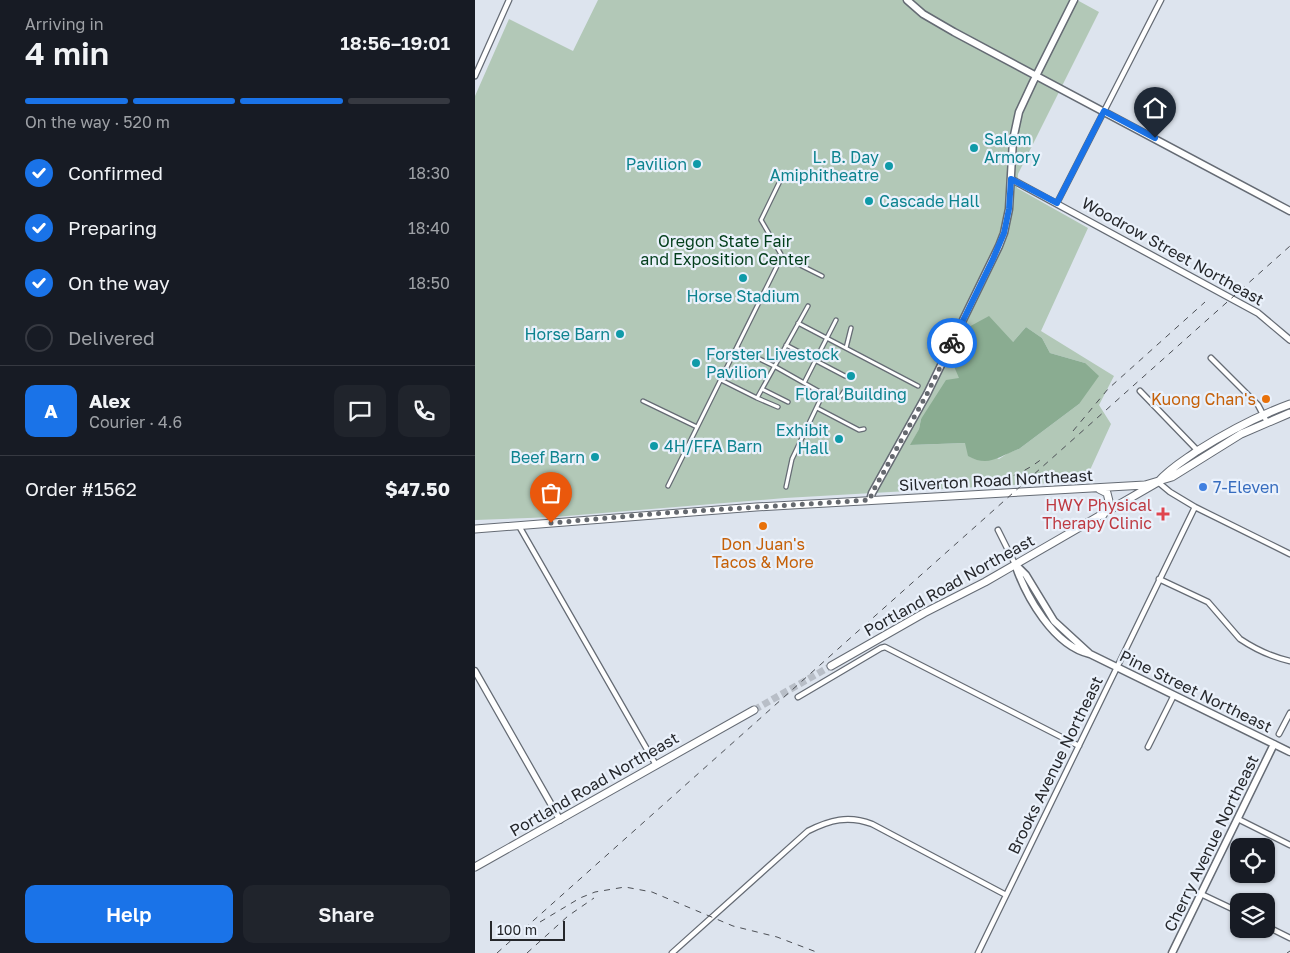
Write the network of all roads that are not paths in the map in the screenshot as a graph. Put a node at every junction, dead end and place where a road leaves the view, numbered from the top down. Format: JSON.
{"nodes":[{"id":1,"x":509,"y":0,"type":"edge"},
{"id":2,"x":907,"y":0,"type":"edge"},
{"id":3,"x":1074,"y":0,"type":"edge"},
{"id":4,"x":1161,"y":0,"type":"edge"},
{"id":5,"x":1036,"y":75,"type":"junction"},
{"id":6,"x":475,"y":76,"type":"edge"},
{"id":7,"x":1104,"y":111,"type":"junction"},
{"id":8,"x":1011,"y":179,"type":"junction"},
{"id":9,"x":780,"y":181,"type":"dead end"},
{"id":10,"x":1057,"y":203,"type":"junction"},
{"id":11,"x":1290,"y":211,"type":"edge"},
{"id":12,"x":782,"y":256,"type":"junction"},
{"id":13,"x":822,"y":276,"type":"dead end"},
{"id":14,"x":808,"y":306,"type":"dead end"},
{"id":15,"x":836,"y":320,"type":"dead end"},
{"id":16,"x":798,"y":323,"type":"junction"},
{"id":17,"x":851,"y":328,"type":"dead end"},
{"id":18,"x":827,"y":338,"type":"junction"},
{"id":19,"x":1290,"y":340,"type":"edge"},
{"id":20,"x":786,"y":345,"type":"junction"},
{"id":21,"x":737,"y":348,"type":"junction"},
{"id":22,"x":846,"y":348,"type":"junction"},
{"id":23,"x":1211,"y":358,"type":"dead end"},
{"id":24,"x":815,"y":360,"type":"junction"},
{"id":25,"x":774,"y":366,"type":"junction"},
{"id":26,"x":845,"y":376,"type":"dead end"},
{"id":27,"x":721,"y":380,"type":"junction"},
{"id":28,"x":804,"y":384,"type":"junction"},
{"id":29,"x":917,"y":386,"type":"dead end"},
{"id":30,"x":762,"y":388,"type":"junction"},
{"id":31,"x":845,"y":390,"type":"dead end"},
{"id":32,"x":1140,"y":391,"type":"dead end"},
{"id":33,"x":823,"y":394,"type":"junction"},
{"id":34,"x":757,"y":398,"type":"junction"},
{"id":35,"x":643,"y":400,"type":"dead end"},
{"id":36,"x":788,"y":402,"type":"dead end"},
{"id":37,"x":1290,"y":404,"type":"edge"},
{"id":38,"x":778,"y":407,"type":"dead end"},
{"id":39,"x":817,"y":408,"type":"junction"},
{"id":40,"x":1290,"y":413,"type":"edge"},
{"id":41,"x":1264,"y":414,"type":"junction"},
{"id":42,"x":1267,"y":422,"type":"junction"},
{"id":43,"x":697,"y":428,"type":"junction"},
{"id":44,"x":864,"y":430,"type":"dead end"},
{"id":45,"x":1198,"y":451,"type":"junction"},
{"id":46,"x":1159,"y":482,"type":"junction"},
{"id":47,"x":668,"y":486,"type":"dead end"},
{"id":48,"x":786,"y":487,"type":"dead end"},
{"id":49,"x":1097,"y":488,"type":"junction"},
{"id":50,"x":870,"y":500,"type":"junction"},
{"id":51,"x":1195,"y":507,"type":"junction"},
{"id":52,"x":1102,"y":515,"type":"junction"},
{"id":53,"x":519,"y":526,"type":"junction"},
{"id":54,"x":475,"y":529,"type":"edge"},
{"id":55,"x":998,"y":530,"type":"dead end"},
{"id":56,"x":1290,"y":554,"type":"edge"},
{"id":57,"x":1015,"y":564,"type":"junction"},
{"id":58,"x":1159,"y":579,"type":"junction"},
{"id":59,"x":1290,"y":661,"type":"edge"},
{"id":60,"x":831,"y":666,"type":"tunnel mouth"},
{"id":61,"x":1117,"y":667,"type":"junction"},
{"id":62,"x":475,"y":671,"type":"edge"},
{"id":63,"x":1174,"y":695,"type":"junction"},
{"id":64,"x":797,"y":697,"type":"dead end"},
{"id":65,"x":754,"y":710,"type":"tunnel mouth"},
{"id":66,"x":1290,"y":713,"type":"edge"},
{"id":67,"x":1279,"y":734,"type":"dead end"},
{"id":68,"x":1274,"y":744,"type":"junction"},
{"id":69,"x":1079,"y":746,"type":"junction"},
{"id":70,"x":1148,"y":747,"type":"dead end"},
{"id":71,"x":1290,"y":752,"type":"edge"},
{"id":72,"x":656,"y":765,"type":"junction"},
{"id":73,"x":1238,"y":819,"type":"junction"},
{"id":74,"x":560,"y":820,"type":"junction"},
{"id":75,"x":1290,"y":845,"type":"edge"},
{"id":76,"x":475,"y":867,"type":"edge"},
{"id":77,"x":1006,"y":894,"type":"junction"},
{"id":78,"x":1201,"y":894,"type":"junction"},
{"id":79,"x":1230,"y":908,"type":"edge"},
{"id":80,"x":1275,"y":930,"type":"edge"},
{"id":81,"x":1290,"y":938,"type":"edge"},
{"id":82,"x":671,"y":953,"type":"edge"},
{"id":83,"x":978,"y":953,"type":"edge"},
{"id":84,"x":1172,"y":953,"type":"edge"}],
"edges":[{"from":1,"to":6,"type":"street"},
{"from":2,"to":5,"type":"main road"},
{"from":3,"to":5,"type":"main road"},
{"from":4,"to":7,"type":"street"},
{"from":5,"to":7,"type":"main road"},
{"from":5,"to":8,"type":"main road"},
{"from":7,"to":10,"type":"street"},
{"from":7,"to":11,"type":"main road"},
{"from":8,"to":10,"type":"street","name":"Woodrow Street Northeast"},
{"from":8,"to":50,"type":"main road"},
{"from":9,"to":12,"type":"street"},
{"from":10,"to":19,"type":"street","name":"Woodrow Street Northeast"},
{"from":12,"to":13,"type":"street"},
{"from":12,"to":21,"type":"street"},
{"from":14,"to":16,"type":"street"},
{"from":15,"to":18,"type":"street"},
{"from":16,"to":18,"type":"street"},
{"from":16,"to":20,"type":"street"},
{"from":17,"to":22,"type":"street"},
{"from":18,"to":22,"type":"street"},
{"from":18,"to":24,"type":"street"},
{"from":20,"to":24,"type":"street"},
{"from":20,"to":25,"type":"street"},
{"from":21,"to":25,"type":"street"},
{"from":21,"to":27,"type":"street"},
{"from":22,"to":29,"type":"street"},
{"from":23,"to":41,"type":"street"},
{"from":24,"to":26,"type":"street"},
{"from":24,"to":28,"type":"street"},
{"from":25,"to":28,"type":"street"},
{"from":25,"to":30,"type":"street"},
{"from":27,"to":34,"type":"street"},
{"from":27,"to":43,"type":"street"},
{"from":28,"to":33,"type":"street"},
{"from":30,"to":34,"type":"street"},
{"from":30,"to":36,"type":"street"},
{"from":31,"to":33,"type":"street"},
{"from":32,"to":45,"type":"street"},
{"from":33,"to":39,"type":"street"},
{"from":34,"to":38,"type":"street"},
{"from":35,"to":43,"type":"street"},
{"from":37,"to":41,"type":"main road"},
{"from":39,"to":44,"type":"street"},
{"from":39,"to":48,"type":"street"},
{"from":40,"to":42,"type":"main road"},
{"from":41,"to":42,"type":"street"},
{"from":41,"to":45,"type":"main road"},
{"from":42,"to":46,"type":"main road"},
{"from":43,"to":47,"type":"street"},
{"from":45,"to":46,"type":"main road"},
{"from":46,"to":49,"type":"main road","name":"Silverton Road Northeast"},
{"from":46,"to":51,"type":"street"},
{"from":46,"to":52,"type":"main road","name":"Portland Road Northeast"},
{"from":49,"to":50,"type":"main road","name":"Silverton Road Northeast"},
{"from":49,"to":52,"type":"main road"},
{"from":50,"to":53,"type":"main road","name":"Silverton Road Northeast"},
{"from":51,"to":56,"type":"street"},
{"from":51,"to":58,"type":"street","name":"Brooks Avenue Northeast"},
{"from":52,"to":57,"type":"main road","name":"Portland Road Northeast"},
{"from":53,"to":54,"type":"main road","name":"Silverton Road Northeast"},
{"from":53,"to":72,"type":"street"},
{"from":55,"to":57,"type":"street","name":"Pine Street Northeast"},
{"from":57,"to":60,"type":"main road","name":"Portland Road Northeast"},
{"from":57,"to":61,"type":"main road","name":"Pine Street Northeast"},
{"from":58,"to":59,"type":"street"},
{"from":58,"to":61,"type":"street","name":"Brooks Avenue Northeast"},
{"from":61,"to":63,"type":"main road","name":"Pine Street Northeast"},
{"from":61,"to":69,"type":"street","name":"Brooks Avenue Northeast"},
{"from":62,"to":74,"type":"street"},
{"from":63,"to":68,"type":"main road","name":"Pine Street Northeast"},
{"from":63,"to":70,"type":"street"},
{"from":64,"to":69,"type":"street"},
{"from":65,"to":72,"type":"main road","name":"Portland Road Northeast"},
{"from":66,"to":67,"type":"street"},
{"from":68,"to":71,"type":"main road","name":"Pine Street Northeast"},
{"from":68,"to":73,"type":"main road","name":"Cherry Avenue Northeast"},
{"from":69,"to":77,"type":"street","name":"Brooks Avenue Northeast"},
{"from":72,"to":74,"type":"main road","name":"Portland Road Northeast"},
{"from":73,"to":75,"type":"street"},
{"from":73,"to":78,"type":"main road","name":"Cherry Avenue Northeast"},
{"from":74,"to":76,"type":"main road","name":"Portland Road Northeast"},
{"from":77,"to":82,"type":"street"},
{"from":77,"to":83,"type":"street","name":"Brooks Avenue Northeast"},
{"from":78,"to":79,"type":"street"},
{"from":78,"to":84,"type":"main road","name":"Cherry Avenue Northeast"},
{"from":80,"to":81,"type":"street"}]}
